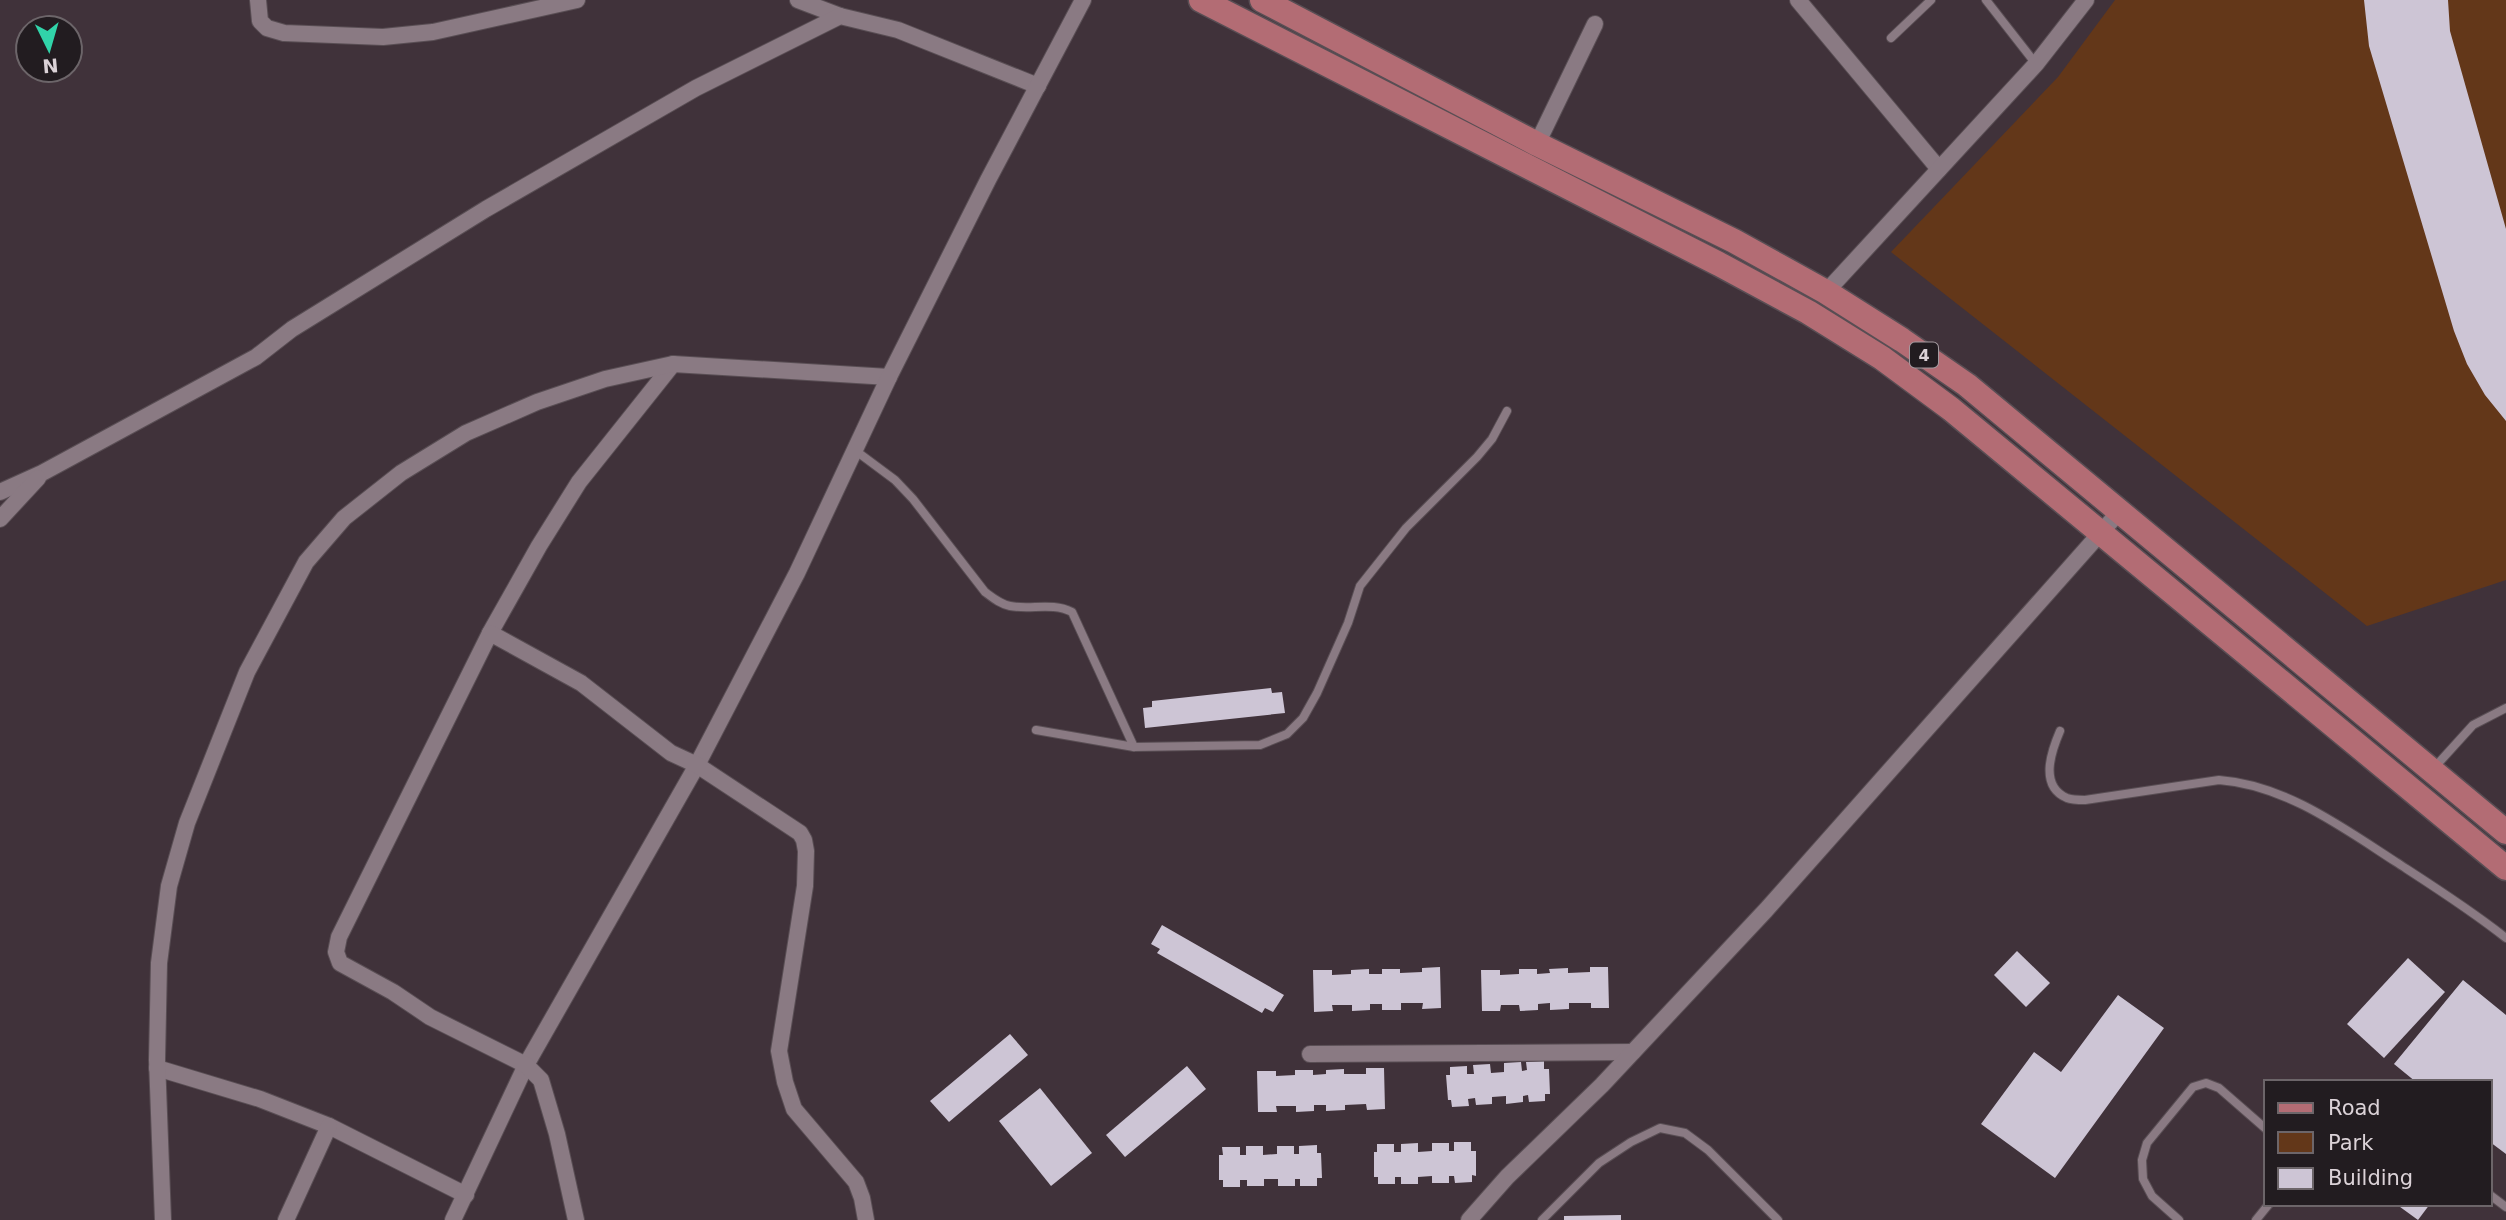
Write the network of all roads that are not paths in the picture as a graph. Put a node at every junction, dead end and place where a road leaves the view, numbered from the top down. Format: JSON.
{"nodes":[{"id":1,"x":258,"y":0,"type":"edge"},
{"id":2,"x":578,"y":0,"type":"edge"},
{"id":3,"x":799,"y":0,"type":"edge"},
{"id":4,"x":1083,"y":0,"type":"edge"},
{"id":5,"x":1201,"y":0,"type":"edge"},
{"id":6,"x":1262,"y":0,"type":"edge"},
{"id":7,"x":1798,"y":0,"type":"edge"},
{"id":8,"x":1931,"y":0,"type":"edge"},
{"id":9,"x":1986,"y":0,"type":"edge"},
{"id":10,"x":2086,"y":0,"type":"edge"},
{"id":11,"x":840,"y":16,"type":"junction"},
{"id":12,"x":1595,"y":24,"type":"dead end"},
{"id":13,"x":1891,"y":37,"type":"dead end"},
{"id":14,"x":2036,"y":64,"type":"junction"},
{"id":15,"x":1038,"y":86,"type":"junction"},
{"id":16,"x":1537,"y":144,"type":"junction"},
{"id":17,"x":1939,"y":169,"type":"junction"},
{"id":18,"x":1826,"y":292,"type":"junction"},
{"id":19,"x":673,"y":364,"type":"junction"},
{"id":20,"x":888,"y":377,"type":"junction"},
{"id":21,"x":1507,"y":411,"type":"dead end"},
{"id":22,"x":856,"y":451,"type":"junction"},
{"id":23,"x":42,"y":473,"type":"junction"},
{"id":24,"x":0,"y":492,"type":"edge"},
{"id":25,"x":2120,"y":511,"type":"junction"},
{"id":26,"x":0,"y":519,"type":"edge"},
{"id":27,"x":2101,"y":532,"type":"junction"},
{"id":28,"x":490,"y":633,"type":"junction"},
{"id":29,"x":2506,"y":708,"type":"edge"},
{"id":30,"x":1036,"y":730,"type":"dead end"},
{"id":31,"x":2060,"y":732,"type":"dead end"},
{"id":32,"x":1134,"y":747,"type":"junction"},
{"id":33,"x":697,"y":765,"type":"junction"},
{"id":34,"x":2432,"y":771,"type":"junction"},
{"id":35,"x":2506,"y":832,"type":"edge"},
{"id":36,"x":2506,"y":868,"type":"edge"},
{"id":37,"x":2506,"y":938,"type":"edge"},
{"id":38,"x":1633,"y":1052,"type":"junction"},
{"id":39,"x":1310,"y":1054,"type":"dead end"},
{"id":40,"x":526,"y":1065,"type":"junction"},
{"id":41,"x":157,"y":1068,"type":"junction"},
{"id":42,"x":329,"y":1126,"type":"junction"},
{"id":43,"x":2264,"y":1127,"type":"edge"},
{"id":44,"x":466,"y":1195,"type":"junction"},
{"id":45,"x":2267,"y":1206,"type":"edge"},
{"id":46,"x":163,"y":1220,"type":"edge"},
{"id":47,"x":286,"y":1220,"type":"edge"},
{"id":48,"x":453,"y":1220,"type":"edge"},
{"id":49,"x":576,"y":1220,"type":"edge"},
{"id":50,"x":866,"y":1220,"type":"edge"},
{"id":51,"x":1469,"y":1220,"type":"edge"},
{"id":52,"x":1542,"y":1220,"type":"edge"},
{"id":53,"x":1778,"y":1220,"type":"edge"},
{"id":54,"x":2179,"y":1220,"type":"edge"},
{"id":55,"x":2256,"y":1220,"type":"edge"}],
"edges":[{"from":1,"to":2,"type":"street"},
{"from":3,"to":11,"type":"street"},
{"from":4,"to":15,"type":"street"},
{"from":5,"to":27,"type":"main road"},
{"from":6,"to":16,"type":"main road","number":"4"},
{"from":7,"to":17,"type":"street"},
{"from":8,"to":13,"type":"lane"},
{"from":9,"to":14,"type":"lane"},
{"from":10,"to":14,"type":"street"},
{"from":11,"to":15,"type":"street"},
{"from":11,"to":23,"type":"street"},
{"from":12,"to":16,"type":"street"},
{"from":14,"to":17,"type":"street"},
{"from":15,"to":20,"type":"street"},
{"from":16,"to":18,"type":"main road","number":"4"},
{"from":17,"to":18,"type":"street"},
{"from":18,"to":25,"type":"main road","number":"4"},
{"from":19,"to":20,"type":"street"},
{"from":19,"to":28,"type":"street"},
{"from":19,"to":41,"type":"street"},
{"from":20,"to":22,"type":"street"},
{"from":21,"to":32,"type":"lane"},
{"from":22,"to":32,"type":"lane"},
{"from":22,"to":33,"type":"street"},
{"from":23,"to":24,"type":"street"},
{"from":23,"to":26,"type":"street"},
{"from":25,"to":27,"type":"street"},
{"from":25,"to":34,"type":"main road","number":"4"},
{"from":27,"to":36,"type":"main road"},
{"from":27,"to":38,"type":"street"},
{"from":28,"to":33,"type":"street"},
{"from":28,"to":40,"type":"street"},
{"from":29,"to":34,"type":"lane"},
{"from":30,"to":32,"type":"lane"},
{"from":31,"to":37,"type":"lane"},
{"from":33,"to":40,"type":"street"},
{"from":33,"to":50,"type":"street"},
{"from":34,"to":35,"type":"main road","number":"4"},
{"from":38,"to":39,"type":"street"},
{"from":38,"to":51,"type":"street"},
{"from":40,"to":44,"type":"street"},
{"from":40,"to":49,"type":"street"},
{"from":41,"to":42,"type":"street"},
{"from":41,"to":46,"type":"street"},
{"from":42,"to":44,"type":"street"},
{"from":42,"to":47,"type":"street"},
{"from":43,"to":54,"type":"lane"},
{"from":44,"to":48,"type":"street"},
{"from":45,"to":55,"type":"lane"},
{"from":52,"to":53,"type":"lane"}]}
